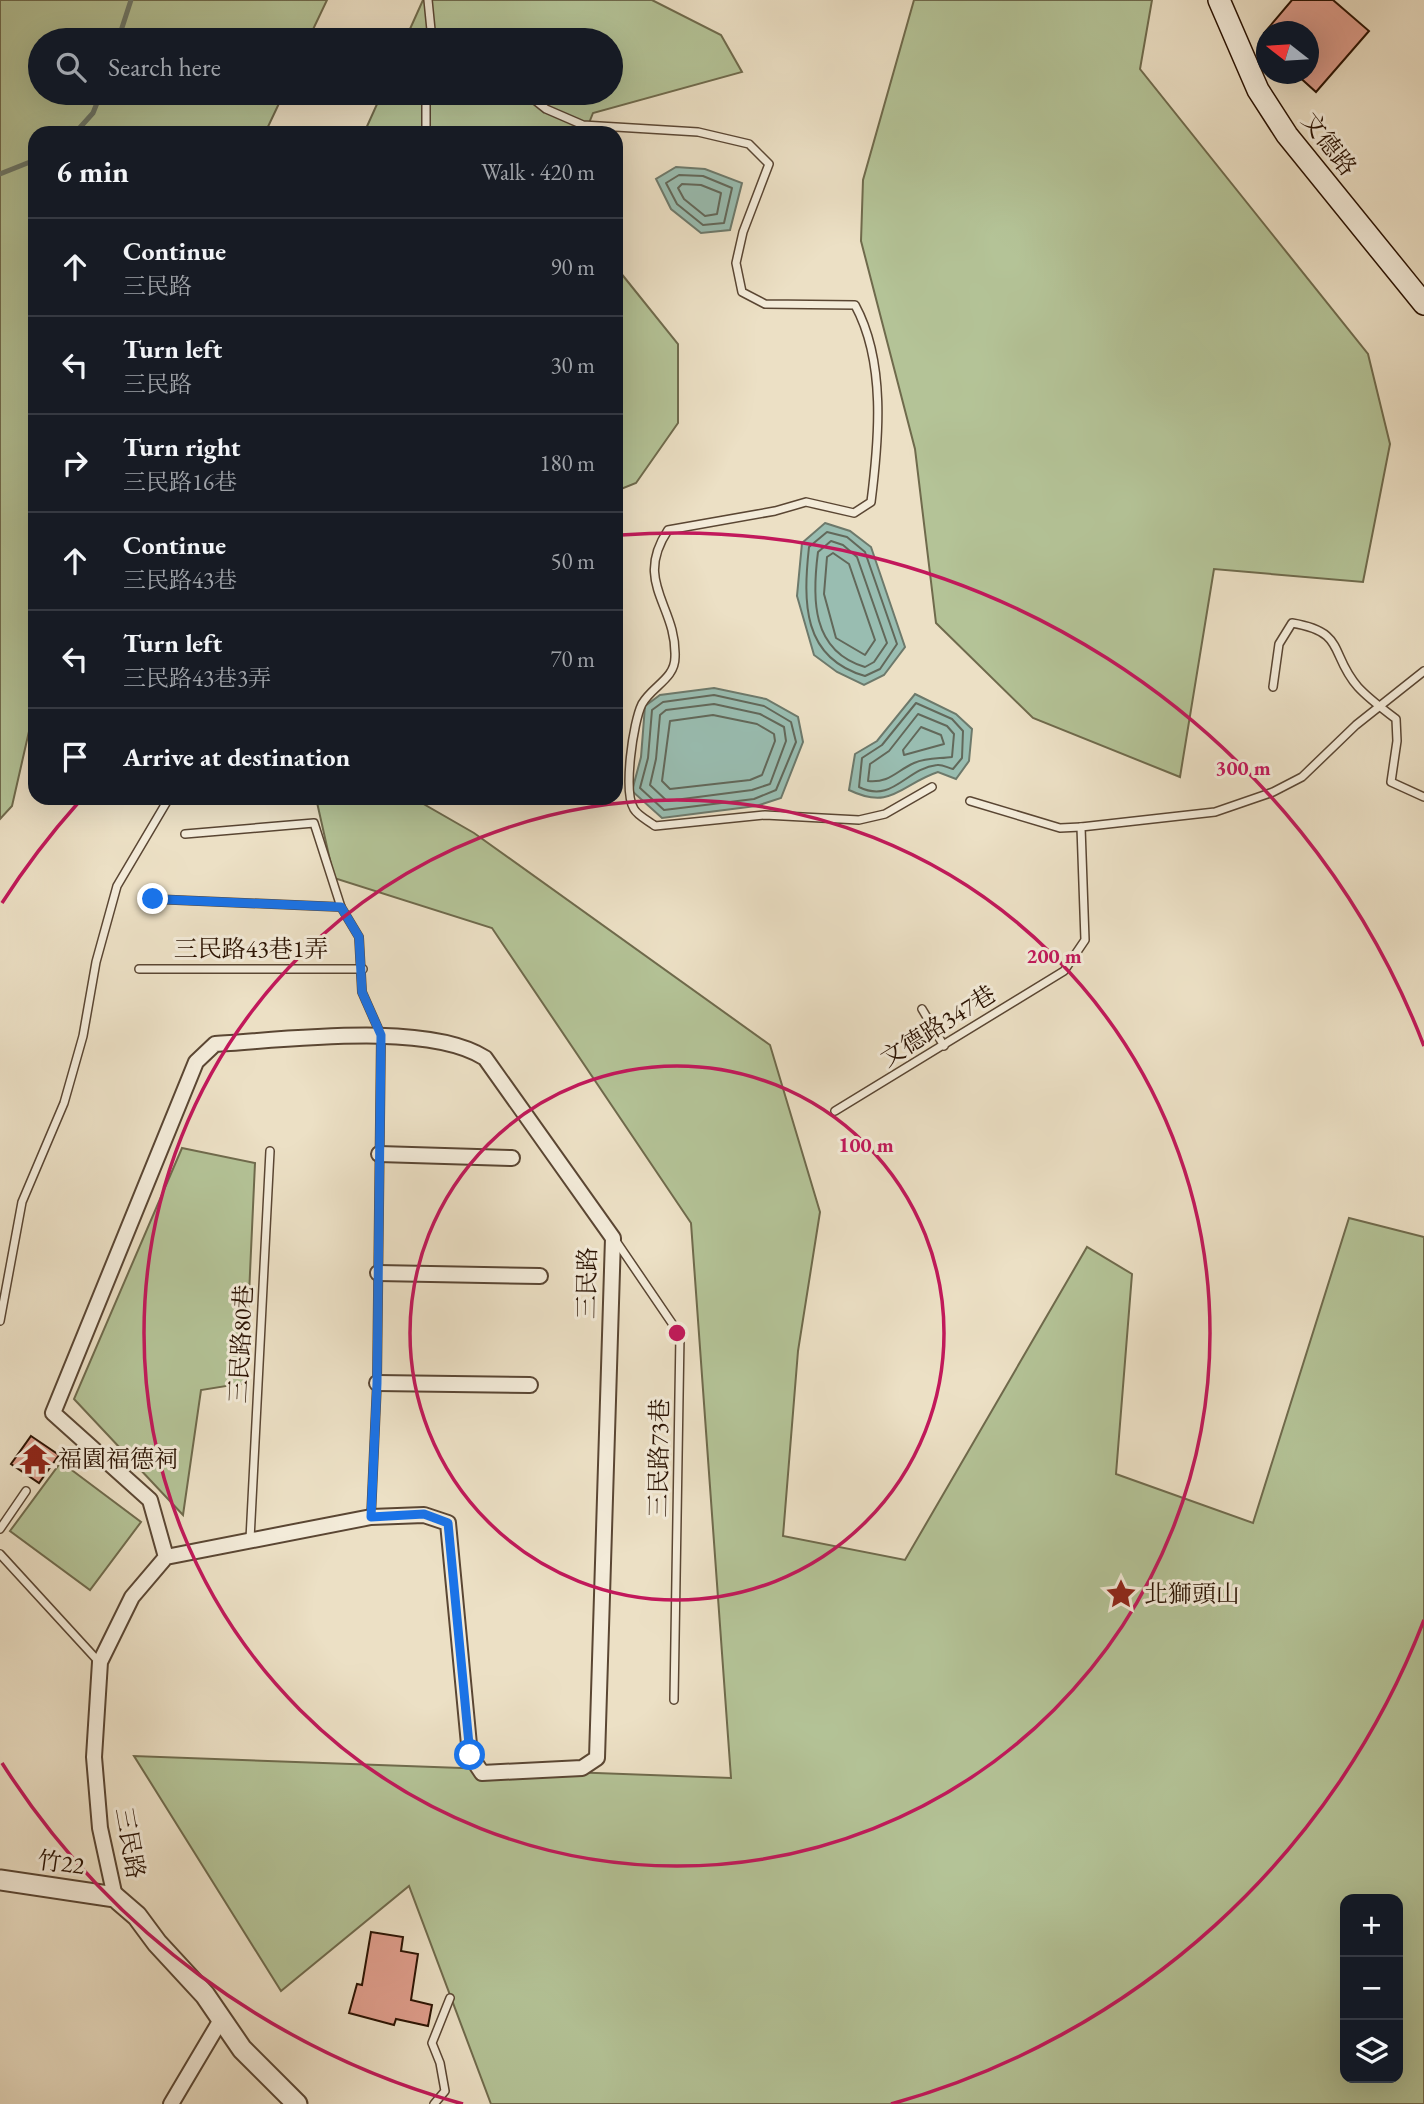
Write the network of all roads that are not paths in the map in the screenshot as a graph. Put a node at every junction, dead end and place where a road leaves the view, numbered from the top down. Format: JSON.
{"nodes":[{"id":1,"x":428,"y":0,"type":"edge"},
{"id":2,"x":1219,"y":0,"type":"edge"},
{"id":3,"x":431,"y":28,"type":"edge"},
{"id":4,"x":426,"y":105,"type":"edge"},
{"id":5,"x":541,"y":105,"type":"edge"},
{"id":6,"x":426,"y":126,"type":"edge"},
{"id":7,"x":599,"y":126,"type":"edge"},
{"id":8,"x":623,"y":127,"type":"edge"},
{"id":9,"x":1424,"y":304,"type":"edge"},
{"id":10,"x":1424,"y":671,"type":"edge"},
{"id":11,"x":1273,"y":687,"type":"dead end"},
{"id":12,"x":1379,"y":706,"type":"junction"},
{"id":13,"x":932,"y":787,"type":"dead end"},
{"id":14,"x":1424,"y":797,"type":"edge"},
{"id":15,"x":970,"y":801,"type":"dead end"},
{"id":16,"x":165,"y":805,"type":"edge"},
{"id":17,"x":1081,"y":827,"type":"junction"},
{"id":18,"x":185,"y":834,"type":"dead end"},
{"id":19,"x":153,"y":899,"type":"dead end"},
{"id":20,"x":341,"y":907,"type":"junction"},
{"id":21,"x":139,"y":969,"type":"dead end"},
{"id":22,"x":363,"y":969,"type":"junction"},
{"id":23,"x":922,"y":1009,"type":"dead end"},
{"id":24,"x":381,"y":1035,"type":"junction"},
{"id":25,"x":944,"y":1046,"type":"junction"},
{"id":26,"x":835,"y":1111,"type":"dead end"},
{"id":27,"x":270,"y":1151,"type":"dead end"},
{"id":28,"x":379,"y":1154,"type":"junction"},
{"id":29,"x":512,"y":1158,"type":"dead end"},
{"id":30,"x":613,"y":1238,"type":"junction"},
{"id":31,"x":378,"y":1273,"type":"junction"},
{"id":32,"x":540,"y":1276,"type":"dead end"},
{"id":33,"x":0,"y":1321,"type":"edge"},
{"id":34,"x":377,"y":1383,"type":"junction"},
{"id":35,"x":530,"y":1385,"type":"dead end"},
{"id":36,"x":26,"y":1491,"type":"dead end"},
{"id":37,"x":371,"y":1517,"type":"junction"},
{"id":38,"x":0,"y":1528,"type":"edge"},
{"id":39,"x":250,"y":1539,"type":"junction"},
{"id":40,"x":0,"y":1554,"type":"edge"},
{"id":41,"x":166,"y":1557,"type":"junction"},
{"id":42,"x":100,"y":1662,"type":"junction"},
{"id":43,"x":674,"y":1700,"type":"dead end"},
{"id":44,"x":0,"y":1880,"type":"edge"},
{"id":45,"x":115,"y":1897,"type":"junction"},
{"id":46,"x":450,"y":1998,"type":"dead end"},
{"id":47,"x":222,"y":2018,"type":"junction"},
{"id":48,"x":171,"y":2104,"type":"edge"},
{"id":49,"x":297,"y":2104,"type":"edge"},
{"id":50,"x":434,"y":2104,"type":"edge"}],
"edges":[{"from":1,"to":3,"type":"lane"},
{"from":2,"to":9,"type":"main road","name":"文德路"},
{"from":4,"to":6,"type":"lane"},
{"from":5,"to":7,"type":"lane"},
{"from":8,"to":13,"type":"lane"},
{"from":10,"to":12,"type":"lane"},
{"from":11,"to":12,"type":"lane"},
{"from":12,"to":14,"type":"lane"},
{"from":12,"to":17,"type":"lane"},
{"from":15,"to":17,"type":"lane"},
{"from":16,"to":33,"type":"lane"},
{"from":17,"to":25,"type":"lane","name":"文德路347巷"},
{"from":18,"to":20,"type":"lane"},
{"from":19,"to":20,"type":"lane"},
{"from":20,"to":22,"type":"lane"},
{"from":21,"to":22,"type":"lane","name":"三民路43巷1弄"},
{"from":22,"to":24,"type":"lane"},
{"from":23,"to":25,"type":"lane"},
{"from":24,"to":28,"type":"lane"},
{"from":24,"to":30,"type":"street","name":"三民路"},
{"from":24,"to":41,"type":"street","name":"三民路"},
{"from":25,"to":26,"type":"lane","name":"文德路347巷"},
{"from":27,"to":39,"type":"lane","name":"三民路80巷"},
{"from":28,"to":29,"type":"street"},
{"from":28,"to":31,"type":"lane"},
{"from":30,"to":37,"type":"street","name":"三民路"},
{"from":30,"to":43,"type":"lane","name":"三民路73巷"},
{"from":31,"to":32,"type":"street"},
{"from":31,"to":34,"type":"lane"},
{"from":34,"to":35,"type":"street"},
{"from":34,"to":37,"type":"lane"},
{"from":36,"to":38,"type":"lane"},
{"from":37,"to":39,"type":"street","name":"三民路"},
{"from":39,"to":41,"type":"street","name":"三民路"},
{"from":40,"to":42,"type":"lane"},
{"from":41,"to":42,"type":"street","name":"三民路"},
{"from":42,"to":45,"type":"street","name":"三民路"},
{"from":44,"to":45,"type":"street","name":"竹22","number":"竹22"},
{"from":45,"to":47,"type":"street","name":"三民路","number":"竹22"},
{"from":46,"to":50,"type":"lane"},
{"from":47,"to":48,"type":"street"},
{"from":47,"to":49,"type":"street","number":"竹22"}]}
